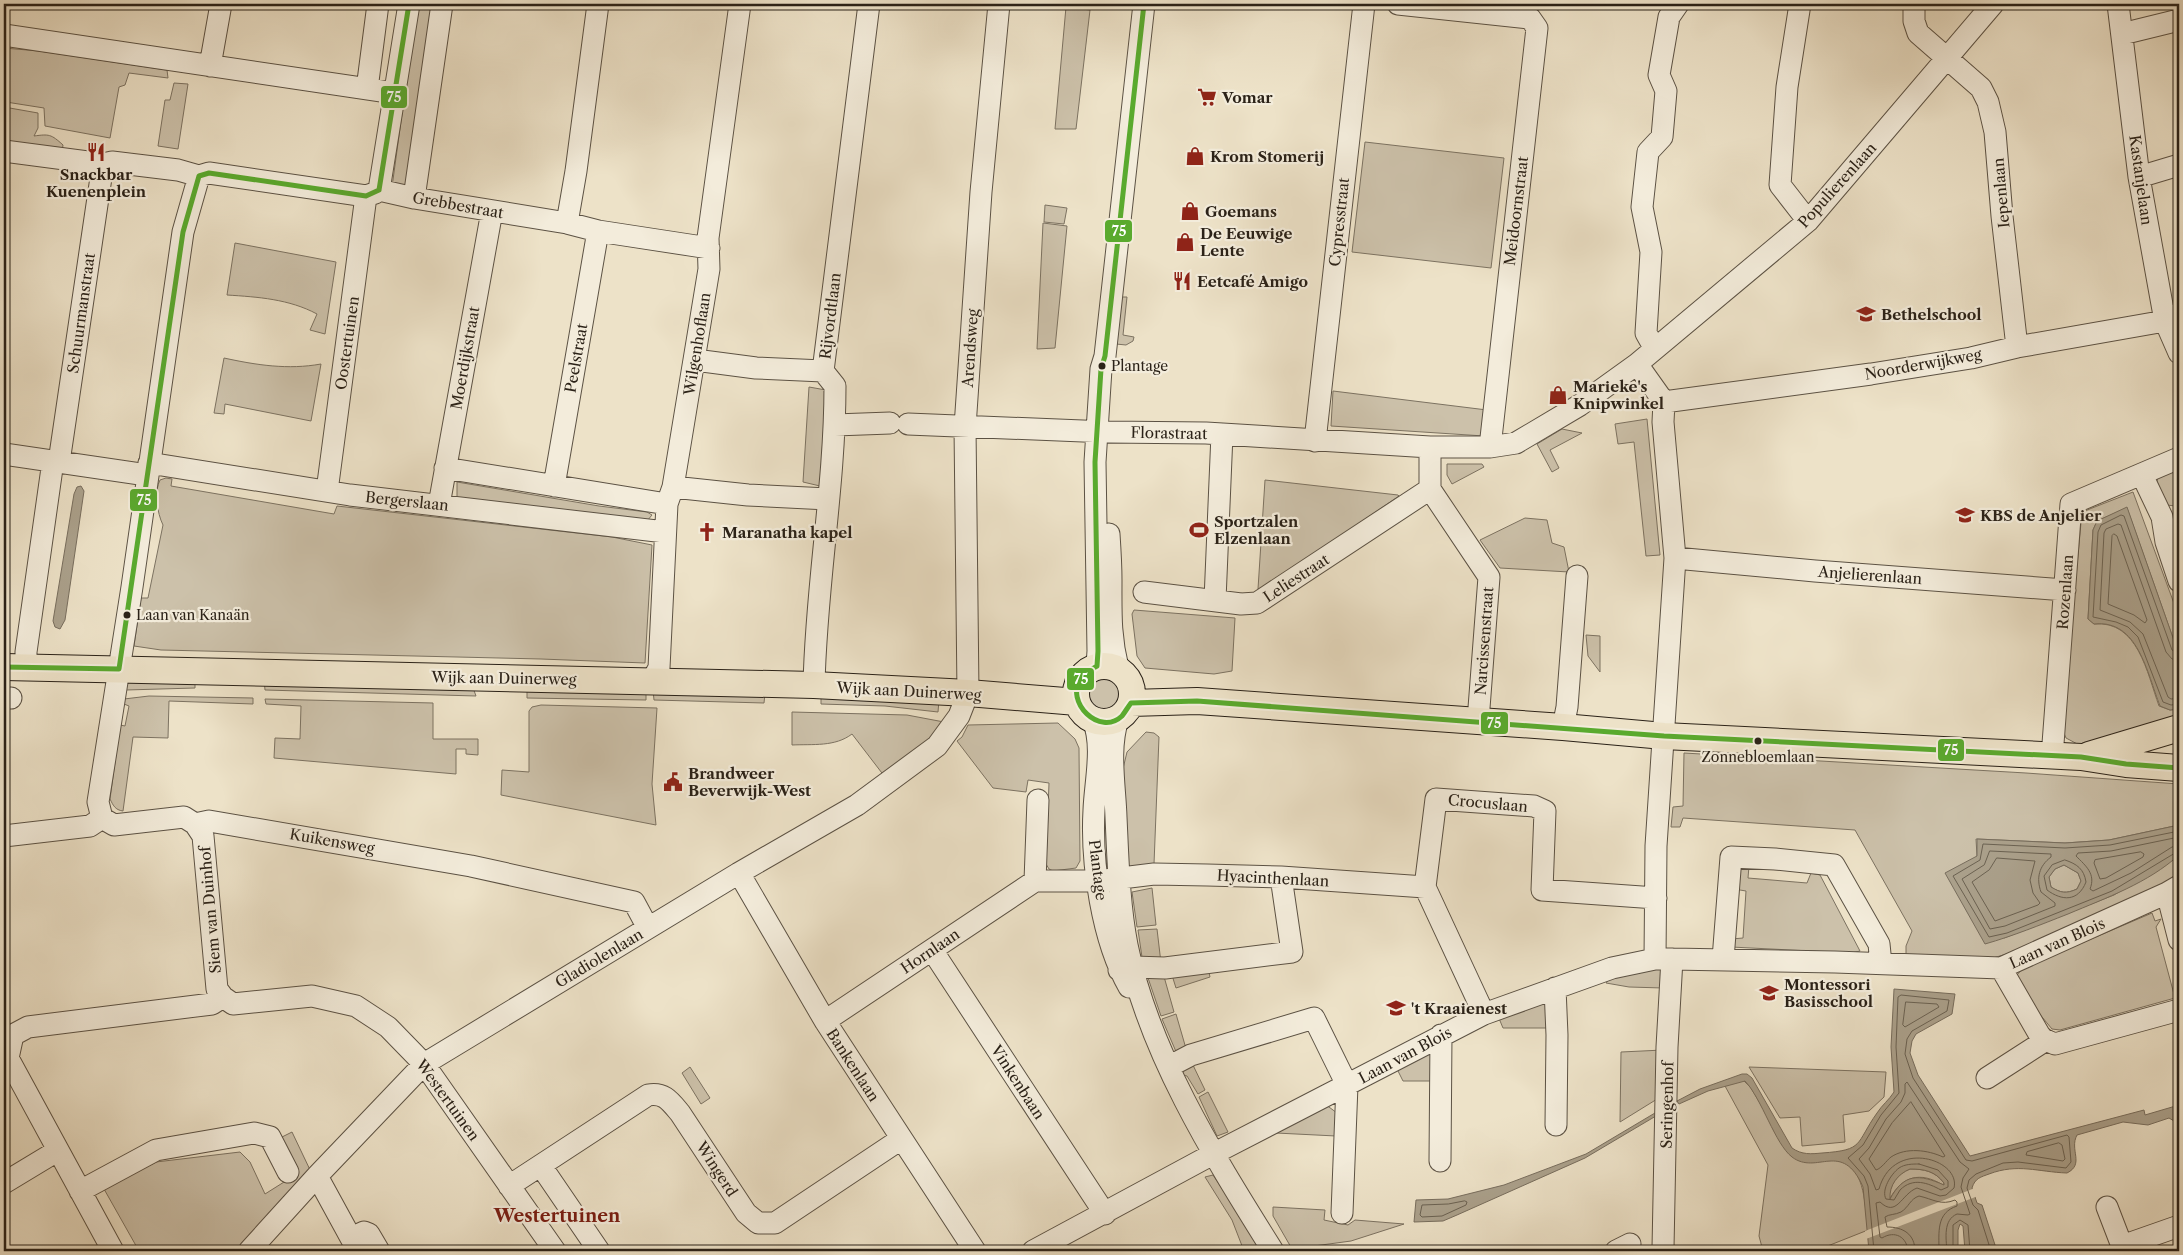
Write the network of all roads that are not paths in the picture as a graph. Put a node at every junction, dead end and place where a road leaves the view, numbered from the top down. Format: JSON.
{"nodes":[{"id":1,"x":221,"y":4,"type":"edge"},
{"id":2,"x":378,"y":4,"type":"edge"},
{"id":3,"x":409,"y":4,"type":"edge"},
{"id":4,"x":442,"y":4,"type":"edge"},
{"id":5,"x":598,"y":4,"type":"edge"},
{"id":6,"x":740,"y":4,"type":"edge"},
{"id":7,"x":869,"y":4,"type":"edge"},
{"id":8,"x":999,"y":4,"type":"edge"},
{"id":9,"x":1144,"y":4,"type":"edge"},
{"id":10,"x":1364,"y":4,"type":"edge"},
{"id":11,"x":1398,"y":4,"type":"edge"},
{"id":12,"x":1678,"y":4,"type":"edge"},
{"id":13,"x":1800,"y":4,"type":"edge"},
{"id":14,"x":1914,"y":4,"type":"edge"},
{"id":15,"x":1993,"y":4,"type":"edge"},
{"id":16,"x":2118,"y":4,"type":"edge"},
{"id":17,"x":1533,"y":11,"type":"edge"},
{"id":18,"x":2179,"y":20,"type":"edge"},
{"id":19,"x":2122,"y":34,"type":"junction"},
{"id":20,"x":4,"y":35,"type":"edge"},
{"id":21,"x":1947,"y":58,"type":"junction"},
{"id":22,"x":210,"y":66,"type":"junction"},
{"id":23,"x":367,"y":89,"type":"junction"},
{"id":24,"x":395,"y":93,"type":"junction"},
{"id":25,"x":4,"y":151,"type":"edge"},
{"id":26,"x":103,"y":164,"type":"junction"},
{"id":27,"x":2179,"y":164,"type":"edge"},
{"id":28,"x":204,"y":174,"type":"junction"},
{"id":29,"x":2139,"y":176,"type":"junction"},
{"id":30,"x":372,"y":193,"type":"junction"},
{"id":31,"x":414,"y":198,"type":"junction"},
{"id":32,"x":492,"y":211,"type":"junction"},
{"id":33,"x":1808,"y":221,"type":"junction"},
{"id":34,"x":567,"y":223,"type":"junction"},
{"id":35,"x":598,"y":231,"type":"junction"},
{"id":36,"x":709,"y":248,"type":"junction"},
{"id":37,"x":2172,"y":318,"type":"edge"},
{"id":38,"x":2017,"y":346,"type":"junction"},
{"id":39,"x":1655,"y":349,"type":"junction"},
{"id":40,"x":2179,"y":353,"type":"edge"},
{"id":41,"x":695,"y":360,"type":"junction"},
{"id":42,"x":1637,"y":364,"type":"junction"},
{"id":43,"x":823,"y":371,"type":"junction"},
{"id":44,"x":1664,"y":402,"type":"junction"},
{"id":45,"x":835,"y":424,"type":"junction"},
{"id":46,"x":965,"y":427,"type":"junction"},
{"id":47,"x":1098,"y":431,"type":"junction"},
{"id":48,"x":1222,"y":434,"type":"junction"},
{"id":49,"x":1315,"y":441,"type":"junction"},
{"id":50,"x":1430,"y":447,"type":"junction"},
{"id":51,"x":1490,"y":447,"type":"junction"},
{"id":52,"x":4,"y":454,"type":"edge"},
{"id":53,"x":2179,"y":458,"type":"edge"},
{"id":54,"x":56,"y":461,"type":"junction"},
{"id":55,"x":445,"y":468,"type":"junction"},
{"id":56,"x":148,"y":469,"type":"junction"},
{"id":57,"x":2142,"y":475,"type":"junction"},
{"id":58,"x":554,"y":486,"type":"junction"},
{"id":59,"x":1430,"y":489,"type":"junction"},
{"id":60,"x":327,"y":491,"type":"junction"},
{"id":61,"x":670,"y":495,"type":"junction"},
{"id":62,"x":828,"y":499,"type":"junction"},
{"id":63,"x":439,"y":505,"type":"junction"},
{"id":64,"x":2171,"y":513,"type":"edge"},
{"id":65,"x":665,"y":532,"type":"junction"},
{"id":66,"x":1675,"y":558,"type":"junction"},
{"id":67,"x":1577,"y":576,"type":"dead end"},
{"id":68,"x":2179,"y":582,"type":"edge"},
{"id":69,"x":2065,"y":590,"type":"junction"},
{"id":70,"x":1144,"y":592,"type":"dead end"},
{"id":71,"x":1215,"y":600,"type":"junction"},
{"id":72,"x":15,"y":667,"type":"edge"},
{"id":73,"x":119,"y":669,"type":"junction"},
{"id":74,"x":651,"y":682,"type":"junction"},
{"id":75,"x":814,"y":686,"type":"junction"},
{"id":76,"x":968,"y":693,"type":"junction"},
{"id":77,"x":1105,"y":694,"type":"junction"},
{"id":78,"x":1478,"y":721,"type":"junction"},
{"id":79,"x":1563,"y":727,"type":"junction"},
{"id":80,"x":2179,"y":728,"type":"edge"},
{"id":81,"x":1664,"y":736,"type":"junction"},
{"id":82,"x":2052,"y":757,"type":"junction"},
{"id":83,"x":2081,"y":757,"type":"junction"},
{"id":84,"x":2179,"y":768,"type":"edge"},
{"id":85,"x":1038,"y":800,"type":"dead end"},
{"id":86,"x":102,"y":818,"type":"junction"},
{"id":87,"x":196,"y":824,"type":"junction"},
{"id":88,"x":4,"y":836,"type":"edge"},
{"id":89,"x":739,"y":873,"type":"junction"},
{"id":90,"x":1281,"y":877,"type":"junction"},
{"id":91,"x":1120,"y":878,"type":"junction"},
{"id":92,"x":1097,"y":880,"type":"junction"},
{"id":93,"x":1035,"y":881,"type":"junction"},
{"id":94,"x":1425,"y":887,"type":"junction"},
{"id":95,"x":2173,"y":890,"type":"edge"},
{"id":96,"x":1656,"y":898,"type":"junction"},
{"id":97,"x":648,"y":928,"type":"junction"},
{"id":98,"x":2179,"y":940,"type":"edge"},
{"id":99,"x":932,"y":950,"type":"junction"},
{"id":100,"x":1664,"y":959,"type":"junction"},
{"id":101,"x":1723,"y":959,"type":"junction"},
{"id":102,"x":1881,"y":964,"type":"junction"},
{"id":103,"x":1126,"y":968,"type":"junction"},
{"id":104,"x":2002,"y":968,"type":"junction"},
{"id":105,"x":1555,"y":988,"type":"junction"},
{"id":106,"x":223,"y":997,"type":"junction"},
{"id":107,"x":2179,"y":1010,"type":"edge"},
{"id":108,"x":1484,"y":1014,"type":"junction"},
{"id":109,"x":824,"y":1021,"type":"junction"},
{"id":110,"x":8,"y":1031,"type":"edge"},
{"id":111,"x":1441,"y":1035,"type":"junction"},
{"id":112,"x":2046,"y":1040,"type":"junction"},
{"id":113,"x":424,"y":1064,"type":"junction"},
{"id":114,"x":1170,"y":1066,"type":"junction"},
{"id":115,"x":1987,"y":1078,"type":"dead end"},
{"id":116,"x":1347,"y":1085,"type":"junction"},
{"id":117,"x":1556,"y":1125,"type":"dead end"},
{"id":118,"x":901,"y":1140,"type":"junction"},
{"id":119,"x":58,"y":1151,"type":"junction"},
{"id":120,"x":1213,"y":1154,"type":"junction"},
{"id":121,"x":1440,"y":1161,"type":"dead end"},
{"id":122,"x":541,"y":1166,"type":"junction"},
{"id":123,"x":288,"y":1172,"type":"dead end"},
{"id":124,"x":317,"y":1176,"type":"junction"},
{"id":125,"x":4,"y":1183,"type":"edge"},
{"id":126,"x":508,"y":1186,"type":"junction"},
{"id":127,"x":80,"y":1191,"type":"junction"},
{"id":128,"x":2108,"y":1208,"type":"dead end"},
{"id":129,"x":1105,"y":1214,"type":"junction"},
{"id":130,"x":1342,"y":1214,"type":"dead end"},
{"id":131,"x":2179,"y":1226,"type":"edge"},
{"id":132,"x":355,"y":1245,"type":"edge"},
{"id":133,"x":2123,"y":1248,"type":"edge"},
{"id":134,"x":113,"y":1251,"type":"edge"},
{"id":135,"x":248,"y":1251,"type":"edge"},
{"id":136,"x":379,"y":1251,"type":"edge"},
{"id":137,"x":555,"y":1251,"type":"edge"},
{"id":138,"x":599,"y":1251,"type":"edge"},
{"id":139,"x":975,"y":1251,"type":"edge"},
{"id":140,"x":1033,"y":1251,"type":"edge"},
{"id":141,"x":1274,"y":1251,"type":"edge"},
{"id":142,"x":1665,"y":1251,"type":"edge"}],
"edges":[{"from":1,"to":22,"type":"street"},
{"from":2,"to":23,"type":"street"},
{"from":3,"to":24,"type":"street","name":"Oostertuinen"},
{"from":4,"to":31,"type":"street"},
{"from":5,"to":34,"type":"street"},
{"from":6,"to":36,"type":"street","name":"Wilgenhoflaan"},
{"from":7,"to":43,"type":"street","name":"Rijvordtlaan"},
{"from":8,"to":46,"type":"street","name":"Arendsweg"},
{"from":9,"to":47,"type":"street","name":"Plantage"},
{"from":10,"to":49,"type":"street","name":"Cypresstraat"},
{"from":11,"to":17,"type":"street"},
{"from":12,"to":39,"type":"street"},
{"from":13,"to":33,"type":"street"},
{"from":14,"to":21,"type":"street","name":"Iepenlaan"},
{"from":15,"to":21,"type":"street","name":"Populierenlaan"},
{"from":16,"to":19,"type":"street","name":"Kastanjelaan"},
{"from":17,"to":51,"type":"street","name":"Meidoornstraat"},
{"from":18,"to":19,"type":"street"},
{"from":19,"to":29,"type":"street","name":"Kastanjelaan"},
{"from":20,"to":22,"type":"street"},
{"from":21,"to":33,"type":"street","name":"Populierenlaan"},
{"from":21,"to":38,"type":"street","name":"Iepenlaan"},
{"from":22,"to":23,"type":"street"},
{"from":23,"to":24,"type":"street"},
{"from":24,"to":30,"type":"street","name":"Oostertuinen"},
{"from":25,"to":26,"type":"street","name":"Grebbestraat"},
{"from":26,"to":28,"type":"street","name":"Grebbestraat"},
{"from":26,"to":54,"type":"street","name":"Schuurmanstraat"},
{"from":27,"to":29,"type":"street"},
{"from":28,"to":30,"type":"street","name":"Grebbestraat"},
{"from":28,"to":56,"type":"street"},
{"from":29,"to":37,"type":"street","name":"Kastanjelaan"},
{"from":30,"to":31,"type":"street","name":"Grebbestraat"},
{"from":30,"to":60,"type":"street","name":"Oostertuinen"},
{"from":31,"to":32,"type":"street","name":"Grebbestraat"},
{"from":32,"to":34,"type":"street","name":"Grebbestraat"},
{"from":32,"to":55,"type":"street","name":"Moerdijkstraat"},
{"from":33,"to":39,"type":"street","name":"Populierenlaan"},
{"from":34,"to":35,"type":"street","name":"Grebbestraat"},
{"from":35,"to":36,"type":"street","name":"Grebbestraat"},
{"from":35,"to":58,"type":"street","name":"Peelstraat"},
{"from":36,"to":41,"type":"street","name":"Wilgenhoflaan"},
{"from":37,"to":38,"type":"street","name":"Noorderwijkweg"},
{"from":37,"to":40,"type":"street","name":"Kastanjelaan"},
{"from":38,"to":44,"type":"street","name":"Noorderwijkweg"},
{"from":39,"to":42,"type":"street","name":"Populierenlaan"},
{"from":41,"to":43,"type":"street"},
{"from":41,"to":61,"type":"street","name":"Wilgenhoflaan"},
{"from":42,"to":44,"type":"street"},
{"from":42,"to":51,"type":"street","name":"Florastraat"},
{"from":43,"to":45,"type":"street","name":"Rijvordtlaan"},
{"from":44,"to":66,"type":"street"},
{"from":45,"to":46,"type":"street","name":"Florastraat"},
{"from":45,"to":62,"type":"street","name":"Rijvordtlaan"},
{"from":46,"to":47,"type":"street","name":"Florastraat"},
{"from":46,"to":76,"type":"street","name":"Arendsweg"},
{"from":47,"to":48,"type":"street","name":"Florastraat"},
{"from":47,"to":77,"type":"street","name":"Plantage"},
{"from":48,"to":49,"type":"street","name":"Florastraat"},
{"from":48,"to":71,"type":"street"},
{"from":49,"to":50,"type":"street","name":"Florastraat"},
{"from":50,"to":51,"type":"street","name":"Florastraat"},
{"from":50,"to":59,"type":"street"},
{"from":52,"to":54,"type":"street","name":"Bergerslaan"},
{"from":53,"to":57,"type":"street"},
{"from":54,"to":56,"type":"street","name":"Bergerslaan"},
{"from":54,"to":72,"type":"street","name":"Schuurmanstraat"},
{"from":55,"to":58,"type":"street"},
{"from":55,"to":63,"type":"street","name":"Moerdijkstraat"},
{"from":56,"to":60,"type":"street","name":"Bergerslaan"},
{"from":56,"to":73,"type":"street"},
{"from":57,"to":64,"type":"street"},
{"from":57,"to":69,"type":"street","name":"Rozenlaan"},
{"from":58,"to":61,"type":"street"},
{"from":59,"to":71,"type":"street","name":"Leliestraat"},
{"from":59,"to":78,"type":"street","name":"Narcissenstraat"},
{"from":60,"to":63,"type":"street","name":"Bergerslaan"},
{"from":61,"to":62,"type":"street"},
{"from":61,"to":65,"type":"street","name":"Wilgenhoflaan"},
{"from":62,"to":75,"type":"street","name":"Rijvordtlaan"},
{"from":63,"to":65,"type":"street","name":"Bergerslaan"},
{"from":64,"to":68,"type":"street"},
{"from":65,"to":74,"type":"street","name":"Wilgenhoflaan"},
{"from":66,"to":69,"type":"street","name":"Anjelierenlaan"},
{"from":66,"to":81,"type":"street"},
{"from":67,"to":79,"type":"street"},
{"from":69,"to":82,"type":"street","name":"Rozenlaan"},
{"from":70,"to":71,"type":"street","name":"Leliestraat"},
{"from":72,"to":73,"type":"main road","name":"Wijk aan Duinerweg"},
{"from":73,"to":74,"type":"main road","name":"Wijk aan Duinerweg"},
{"from":73,"to":86,"type":"street"},
{"from":74,"to":75,"type":"main road","name":"Wijk aan Duinerweg"},
{"from":75,"to":76,"type":"main road","name":"Wijk aan Duinerweg"},
{"from":76,"to":77,"type":"main road","name":"Wijk aan Duinerweg"},
{"from":76,"to":89,"type":"street","name":"Gladiolenlaan"},
{"from":77,"to":78,"type":"main road","name":"Wijk aan Duinerweg"},
{"from":77,"to":91,"type":"street","name":"Plantage"},
{"from":77,"to":92,"type":"street","name":"Plantage"},
{"from":78,"to":79,"type":"main road","name":"Wijk aan Duinerweg"},
{"from":79,"to":81,"type":"main road","name":"Wijk aan Duinerweg"},
{"from":80,"to":83,"type":"main road"},
{"from":81,"to":82,"type":"main road","name":"Wijk aan Duinerweg"},
{"from":81,"to":96,"type":"street"},
{"from":82,"to":83,"type":"main road","name":"Wijk aan Duinerweg"},
{"from":83,"to":84,"type":"main road"},
{"from":85,"to":93,"type":"street"},
{"from":86,"to":87,"type":"street","name":"Kuikensweg"},
{"from":86,"to":88,"type":"street"},
{"from":87,"to":97,"type":"street","name":"Kuikensweg"},
{"from":87,"to":106,"type":"street","name":"Siem van Duinhof"},
{"from":89,"to":97,"type":"street","name":"Gladiolenlaan"},
{"from":89,"to":109,"type":"street","name":"Bankenlaan"},
{"from":90,"to":91,"type":"street","name":"Hyacinthenlaan"},
{"from":90,"to":94,"type":"street","name":"Hyacinthenlaan"},
{"from":90,"to":103,"type":"street"},
{"from":91,"to":92,"type":"street"},
{"from":91,"to":103,"type":"street","name":"Plantage"},
{"from":92,"to":93,"type":"street"},
{"from":92,"to":103,"type":"street","name":"Plantage"},
{"from":93,"to":99,"type":"street","name":"Hornlaan"},
{"from":94,"to":96,"type":"street","name":"Crocuslaan"},
{"from":94,"to":108,"type":"street"},
{"from":95,"to":98,"type":"street","name":"Laan van Blois"},
{"from":95,"to":104,"type":"street","name":"Laan van Blois"},
{"from":96,"to":100,"type":"street"},
{"from":97,"to":113,"type":"street","name":"Gladiolenlaan"},
{"from":99,"to":109,"type":"street","name":"Hornlaan"},
{"from":99,"to":129,"type":"street","name":"Vinkenbaan"},
{"from":100,"to":101,"type":"street","name":"Laan van Blois"},
{"from":100,"to":105,"type":"street","name":"Laan van Blois"},
{"from":100,"to":142,"type":"street","name":"Seringenhof"},
{"from":101,"to":102,"type":"street","name":"Laan van Blois"},
{"from":101,"to":102,"type":"street"},
{"from":102,"to":104,"type":"street","name":"Laan van Blois"},
{"from":103,"to":114,"type":"street","name":"Plantage"},
{"from":104,"to":112,"type":"street"},
{"from":105,"to":108,"type":"street","name":"Laan van Blois"},
{"from":105,"to":117,"type":"street"},
{"from":106,"to":110,"type":"street"},
{"from":106,"to":113,"type":"street","name":"Westertuinen"},
{"from":107,"to":112,"type":"street"},
{"from":108,"to":111,"type":"street","name":"Laan van Blois"},
{"from":109,"to":118,"type":"street","name":"Bankenlaan"},
{"from":110,"to":119,"type":"street"},
{"from":111,"to":116,"type":"street","name":"Laan van Blois"},
{"from":111,"to":121,"type":"street"},
{"from":112,"to":115,"type":"street"},
{"from":113,"to":124,"type":"street","name":"Gladiolenlaan"},
{"from":113,"to":126,"type":"street","name":"Westertuinen"},
{"from":114,"to":116,"type":"street"},
{"from":114,"to":120,"type":"street","name":"Plantage"},
{"from":116,"to":120,"type":"street","name":"Laan van Blois"},
{"from":116,"to":130,"type":"street"},
{"from":118,"to":122,"type":"street","name":"Wingerd"},
{"from":118,"to":139,"type":"street","name":"Bankenlaan"},
{"from":119,"to":125,"type":"street"},
{"from":119,"to":127,"type":"street"},
{"from":120,"to":129,"type":"street","name":"Laan van Blois"},
{"from":120,"to":141,"type":"street"},
{"from":122,"to":126,"type":"street","name":"Wingerd"},
{"from":122,"to":138,"type":"street"},
{"from":123,"to":127,"type":"street"},
{"from":124,"to":132,"type":"street"},
{"from":124,"to":135,"type":"street","name":"Gladiolenlaan"},
{"from":126,"to":137,"type":"street","name":"Westertuinen"},
{"from":127,"to":134,"type":"street"},
{"from":128,"to":133,"type":"street"},
{"from":129,"to":140,"type":"street","name":"Laan van Blois"},
{"from":131,"to":133,"type":"street"},
{"from":132,"to":136,"type":"street"}]}
